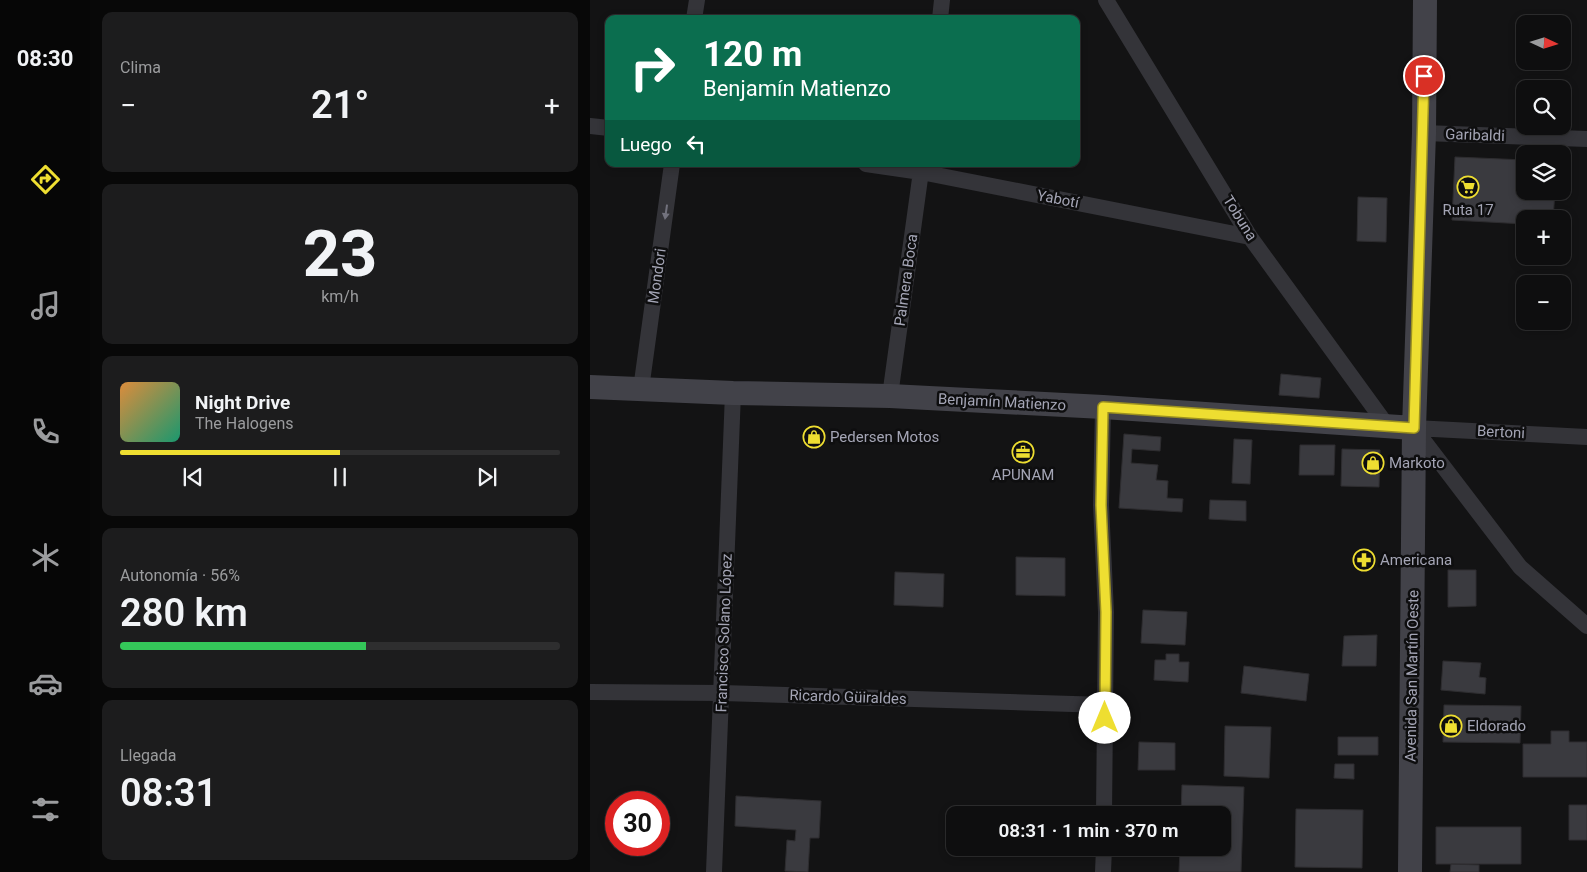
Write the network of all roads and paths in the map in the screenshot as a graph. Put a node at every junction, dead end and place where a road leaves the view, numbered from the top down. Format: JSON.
{"nodes":[{"id":1,"x":697,"y":0,"type":"edge"},
{"id":2,"x":942,"y":0,"type":"edge"},
{"id":3,"x":1106,"y":0,"type":"edge"},
{"id":4,"x":1425,"y":0,"type":"edge"},
{"id":5,"x":695,"y":15,"type":"edge"},
{"id":6,"x":940,"y":15,"type":"edge"},
{"id":7,"x":590,"y":126,"type":"edge"},
{"id":8,"x":605,"y":128,"type":"edge"},
{"id":9,"x":1424,"y":133,"type":"junction"},
{"id":10,"x":1587,"y":139,"type":"edge"},
{"id":11,"x":672,"y":167,"type":"edge"},
{"id":12,"x":908,"y":167,"type":"edge"},
{"id":13,"x":922,"y":168,"type":"edge"},
{"id":14,"x":1250,"y":237,"type":"junction"},
{"id":15,"x":590,"y":387,"type":"edge"},
{"id":16,"x":641,"y":389,"type":"junction"},
{"id":17,"x":733,"y":393,"type":"junction"},
{"id":18,"x":890,"y":396,"type":"junction"},
{"id":19,"x":1103,"y":407,"type":"junction"},
{"id":20,"x":1388,"y":427,"type":"junction"},
{"id":21,"x":1414,"y":428,"type":"junction"},
{"id":22,"x":1587,"y":437,"type":"edge"},
{"id":23,"x":1587,"y":626,"type":"edge"},
{"id":24,"x":590,"y":692,"type":"edge"},
{"id":25,"x":722,"y":693,"type":"junction"},
{"id":26,"x":1105,"y":705,"type":"junction"},
{"id":27,"x":1104,"y":806,"type":"edge"},
{"id":28,"x":1103,"y":856,"type":"edge"},
{"id":29,"x":714,"y":872,"type":"edge"},
{"id":30,"x":1102,"y":872,"type":"edge"},
{"id":31,"x":1410,"y":872,"type":"edge"}],
"edges":[{"from":1,"to":5,"type":"street"},
{"from":2,"to":6,"type":"street"},
{"from":3,"to":14,"type":"street","name":"Tobuna"},
{"from":4,"to":9,"type":"main road","name":"Avenida San Martín Oeste"},
{"from":7,"to":8,"type":"street"},
{"from":9,"to":10,"type":"street","name":"Garibaldi"},
{"from":9,"to":21,"type":"main road","name":"Avenida San Martín Oeste"},
{"from":11,"to":16,"type":"street","name":"Mondori","one_way":true},
{"from":12,"to":13,"type":"street","name":"Yabotí"},
{"from":13,"to":14,"type":"street","name":"Yabotí"},
{"from":13,"to":18,"type":"street","name":"Palmera Boca"},
{"from":14,"to":20,"type":"street","name":"Tobuna"},
{"from":15,"to":16,"type":"main road","name":"Benjamín Matienzo"},
{"from":16,"to":17,"type":"main road","name":"Benjamín Matienzo"},
{"from":17,"to":18,"type":"main road","name":"Benjamín Matienzo"},
{"from":17,"to":25,"type":"street","name":"Francisco Solano López"},
{"from":18,"to":19,"type":"main road","name":"Benjamín Matienzo"},
{"from":19,"to":20,"type":"main road","name":"Benjamín Matienzo"},
{"from":19,"to":26,"type":"street"},
{"from":20,"to":21,"type":"main road","name":"Benjamín Matienzo"},
{"from":21,"to":22,"type":"street","name":"Bertoni"},
{"from":21,"to":23,"type":"street"},
{"from":21,"to":31,"type":"main road","name":"Avenida San Martín Oeste"},
{"from":24,"to":25,"type":"street","name":"Ricardo Güiraldes"},
{"from":25,"to":26,"type":"street","name":"Ricardo Güiraldes"},
{"from":25,"to":29,"type":"street","name":"Francisco Solano López"},
{"from":26,"to":27,"type":"street"},
{"from":28,"to":30,"type":"street"}]}
